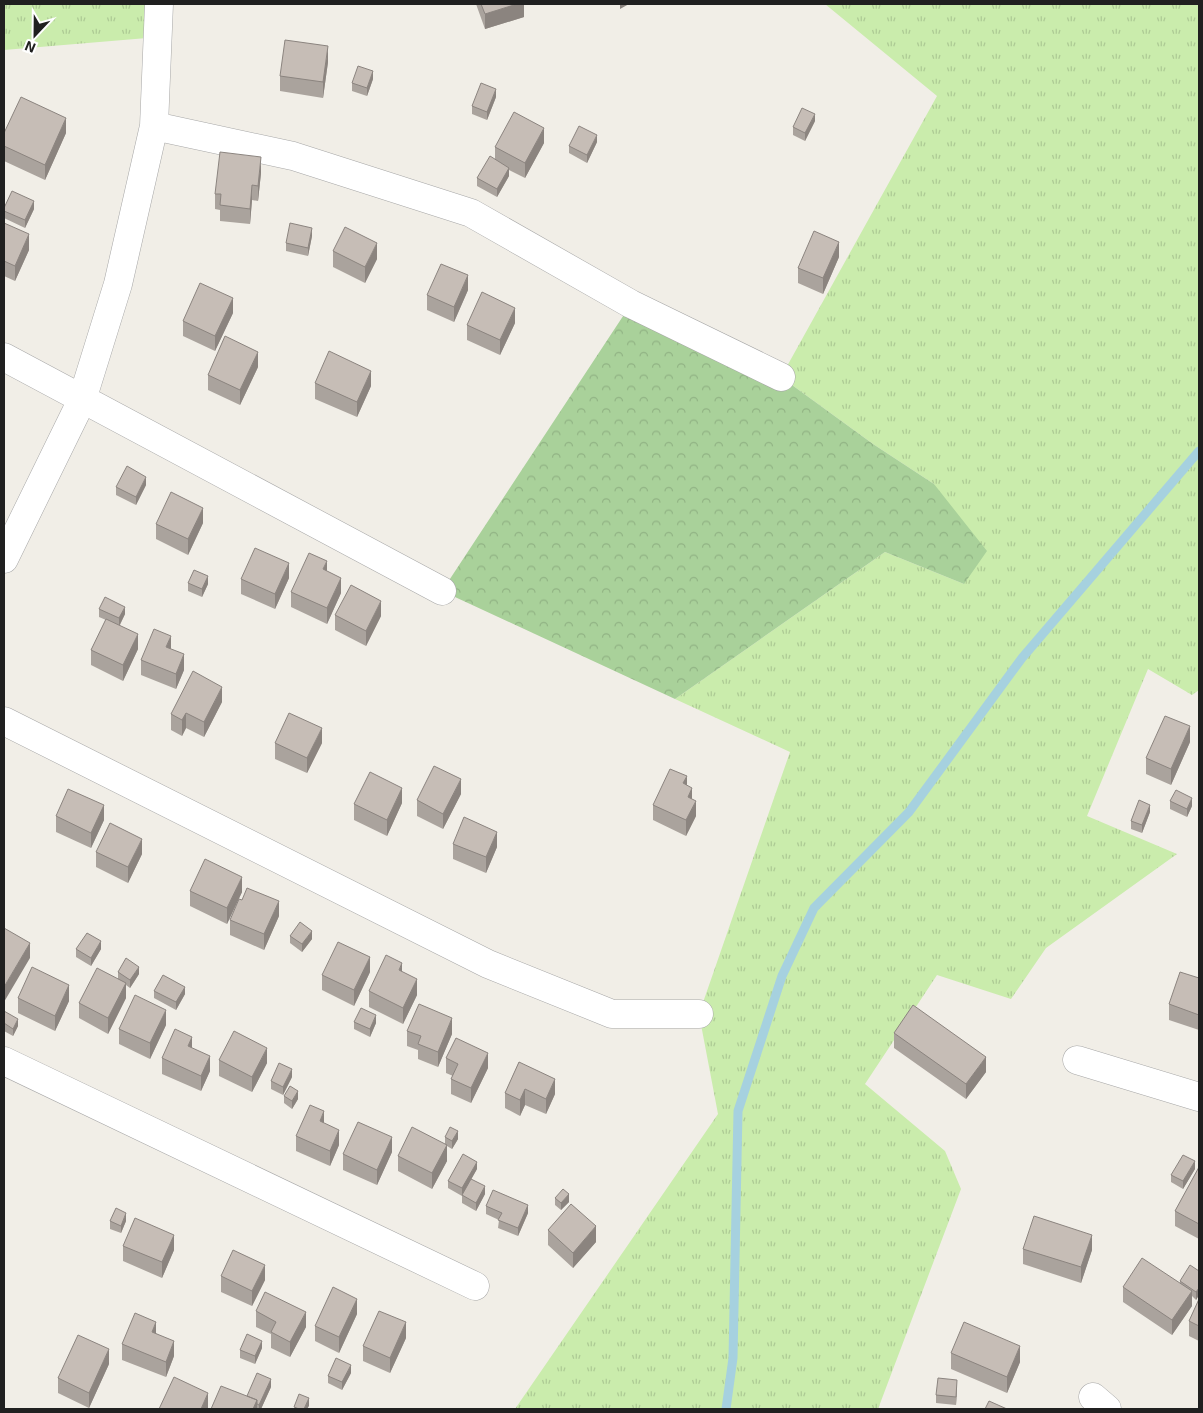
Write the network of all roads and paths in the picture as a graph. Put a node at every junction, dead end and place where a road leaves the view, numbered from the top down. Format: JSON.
{"nodes":[{"id":1,"x":159,"y":4,"type":"edge"},
{"id":2,"x":154,"y":126,"type":"junction"},
{"id":3,"x":4,"y":357,"type":"edge"},
{"id":4,"x":781,"y":377,"type":"dead end"},
{"id":5,"x":82,"y":400,"type":"junction"},
{"id":6,"x":4,"y":559,"type":"edge"},
{"id":7,"x":442,"y":591,"type":"dead end"},
{"id":8,"x":4,"y":721,"type":"edge"},
{"id":9,"x":699,"y":1014,"type":"dead end"},
{"id":10,"x":1077,"y":1060,"type":"dead end"},
{"id":11,"x":4,"y":1061,"type":"edge"},
{"id":12,"x":1199,"y":1097,"type":"edge"},
{"id":13,"x":475,"y":1286,"type":"dead end"}],
"edges":[{"from":1,"to":2,"type":"street"},
{"from":2,"to":4,"type":"street"},
{"from":2,"to":5,"type":"street"},
{"from":3,"to":5,"type":"street"},
{"from":5,"to":6,"type":"street"},
{"from":5,"to":7,"type":"street"},
{"from":8,"to":9,"type":"street"},
{"from":10,"to":12,"type":"street"},
{"from":11,"to":13,"type":"street"}]}
